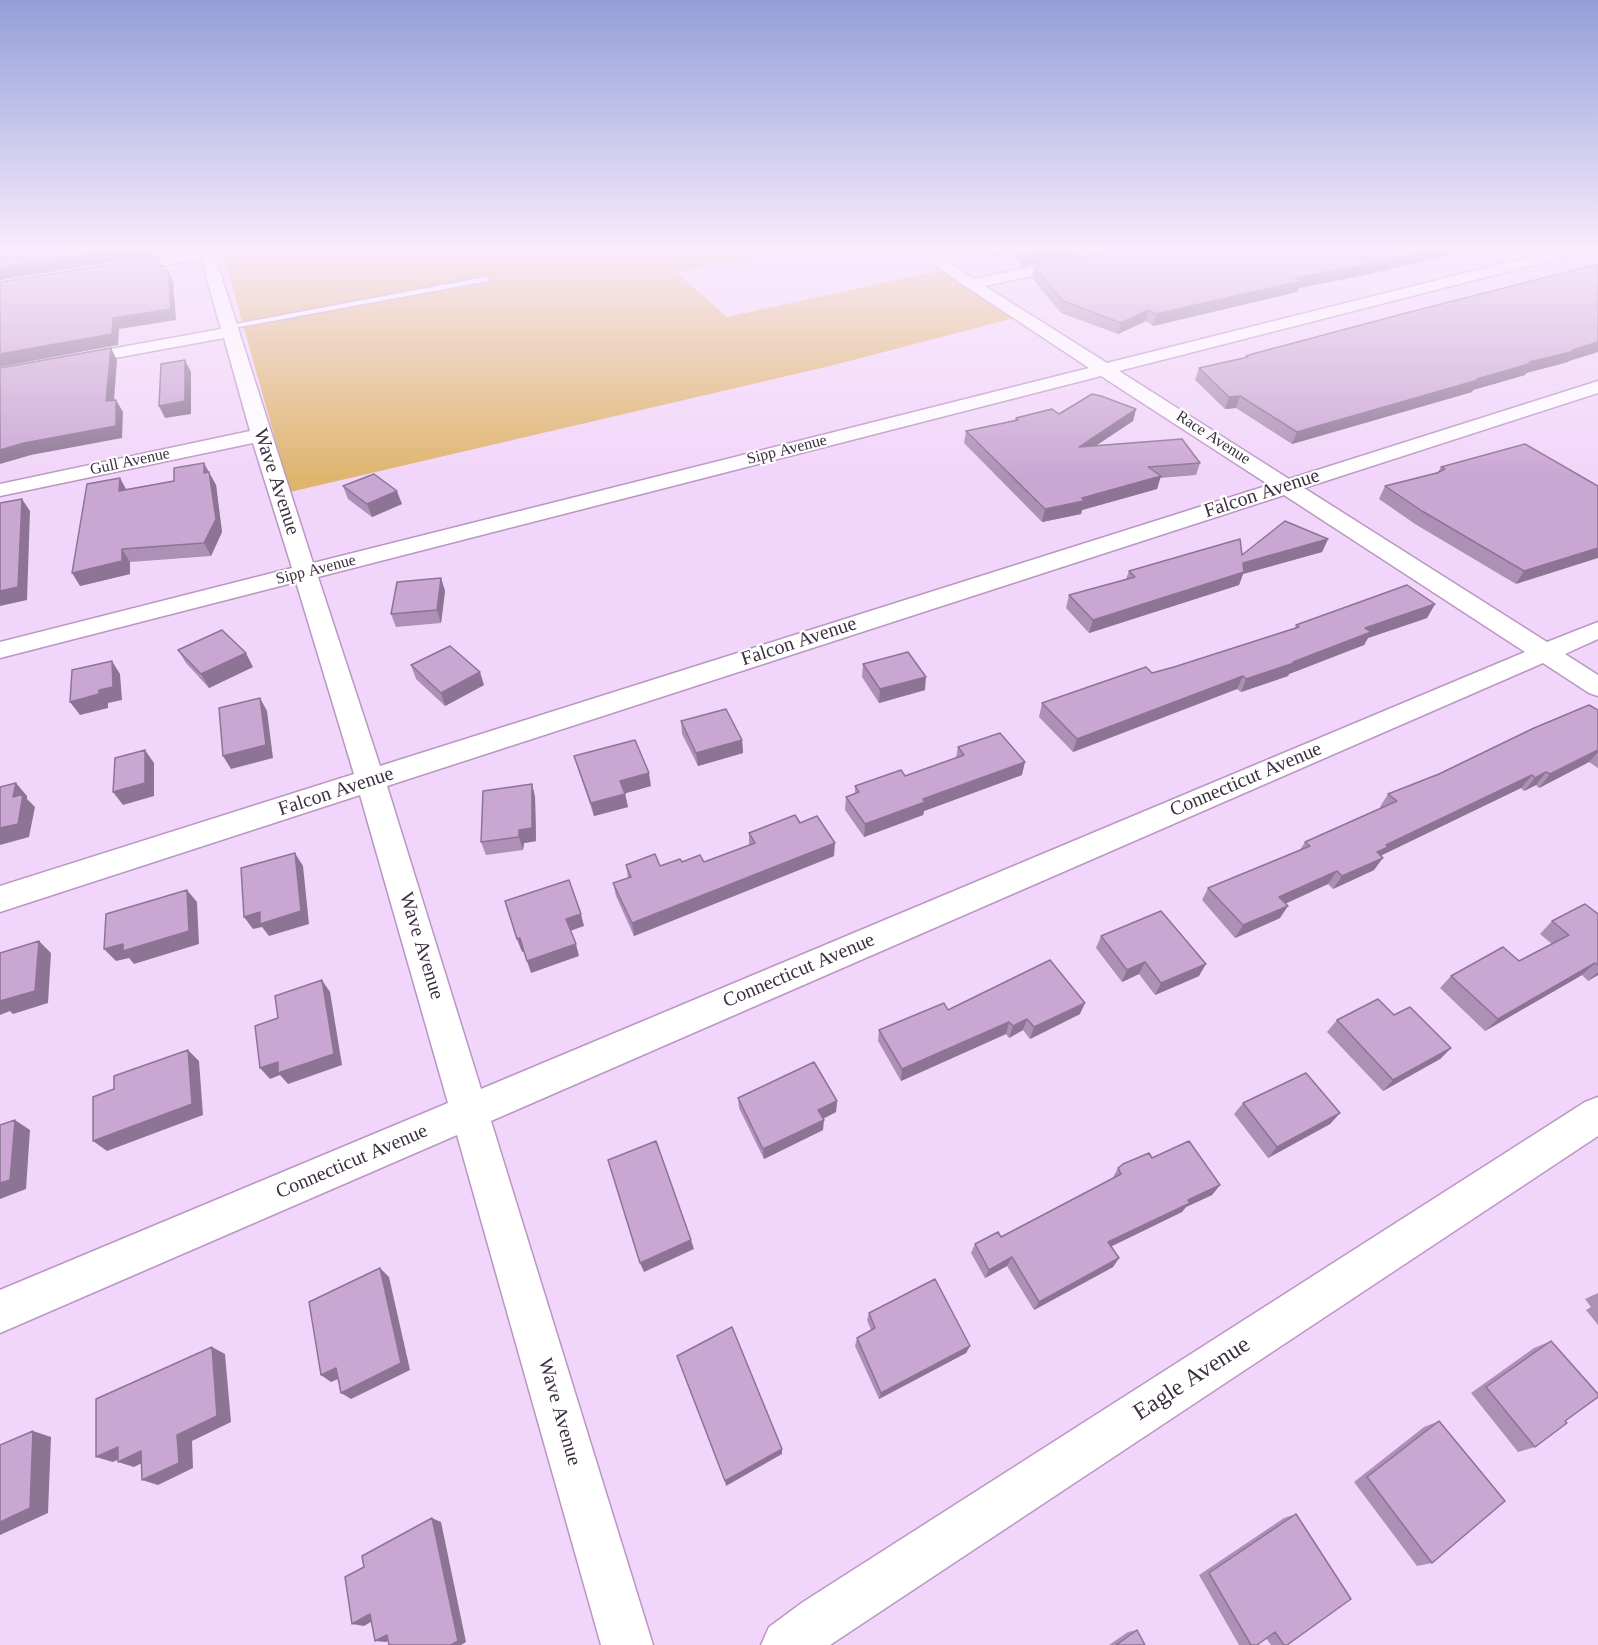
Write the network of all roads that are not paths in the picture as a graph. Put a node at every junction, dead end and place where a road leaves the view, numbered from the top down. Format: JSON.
{"nodes":[{"id":1,"x":241,"y":327,"type":"edge"},
{"id":2,"x":1038,"y":327,"type":"edge"},
{"id":3,"x":1272,"y":327,"type":"edge"},
{"id":4,"x":230,"y":329,"type":"junction"},
{"id":5,"x":1105,"y":369,"type":"junction"},
{"id":6,"x":0,"y":374,"type":"edge"},
{"id":7,"x":1598,"y":387,"type":"edge"},
{"id":8,"x":261,"y":435,"type":"junction"},
{"id":9,"x":1287,"y":486,"type":"junction"},
{"id":10,"x":0,"y":490,"type":"edge"},
{"id":11,"x":305,"y":573,"type":"junction"},
{"id":12,"x":1598,"y":630,"type":"edge"},
{"id":13,"x":0,"y":650,"type":"edge"},
{"id":14,"x":1545,"y":653,"type":"junction"},
{"id":15,"x":1598,"y":687,"type":"edge"},
{"id":16,"x":372,"y":781,"type":"junction"},
{"id":17,"x":0,"y":899,"type":"edge"},
{"id":18,"x":471,"y":1111,"type":"junction"},
{"id":19,"x":1598,"y":1115,"type":"edge"},
{"id":20,"x":0,"y":1312,"type":"edge"},
{"id":21,"x":627,"y":1645,"type":"edge"},
{"id":22,"x":787,"y":1645,"type":"edge"}],
"edges":[{"from":1,"to":4,"type":"lane"},
{"from":2,"to":5,"type":"street","name":"Race Avenue"},
{"from":3,"to":5,"type":"street","name":"Sipp Avenue"},
{"from":4,"to":6,"type":"street"},
{"from":4,"to":8,"type":"street","name":"Wave Avenue"},
{"from":5,"to":9,"type":"street","name":"Race Avenue"},
{"from":5,"to":11,"type":"street","name":"Sipp Avenue"},
{"from":7,"to":9,"type":"street","name":"Falcon Avenue"},
{"from":8,"to":10,"type":"street","name":"Gull Avenue"},
{"from":8,"to":11,"type":"street","name":"Wave Avenue"},
{"from":9,"to":14,"type":"street","name":"Race Avenue"},
{"from":9,"to":16,"type":"street","name":"Falcon Avenue"},
{"from":11,"to":13,"type":"street","name":"Sipp Avenue"},
{"from":11,"to":16,"type":"street","name":"Wave Avenue"},
{"from":12,"to":14,"type":"street","name":"Connecticut Avenue"},
{"from":14,"to":15,"type":"street","name":"Race Avenue"},
{"from":14,"to":18,"type":"street","name":"Connecticut Avenue"},
{"from":16,"to":17,"type":"street","name":"Falcon Avenue"},
{"from":16,"to":18,"type":"street","name":"Wave Avenue"},
{"from":18,"to":20,"type":"street","name":"Connecticut Avenue"},
{"from":18,"to":21,"type":"street","name":"Wave Avenue"},
{"from":19,"to":22,"type":"street","name":"Eagle Avenue"}]}
